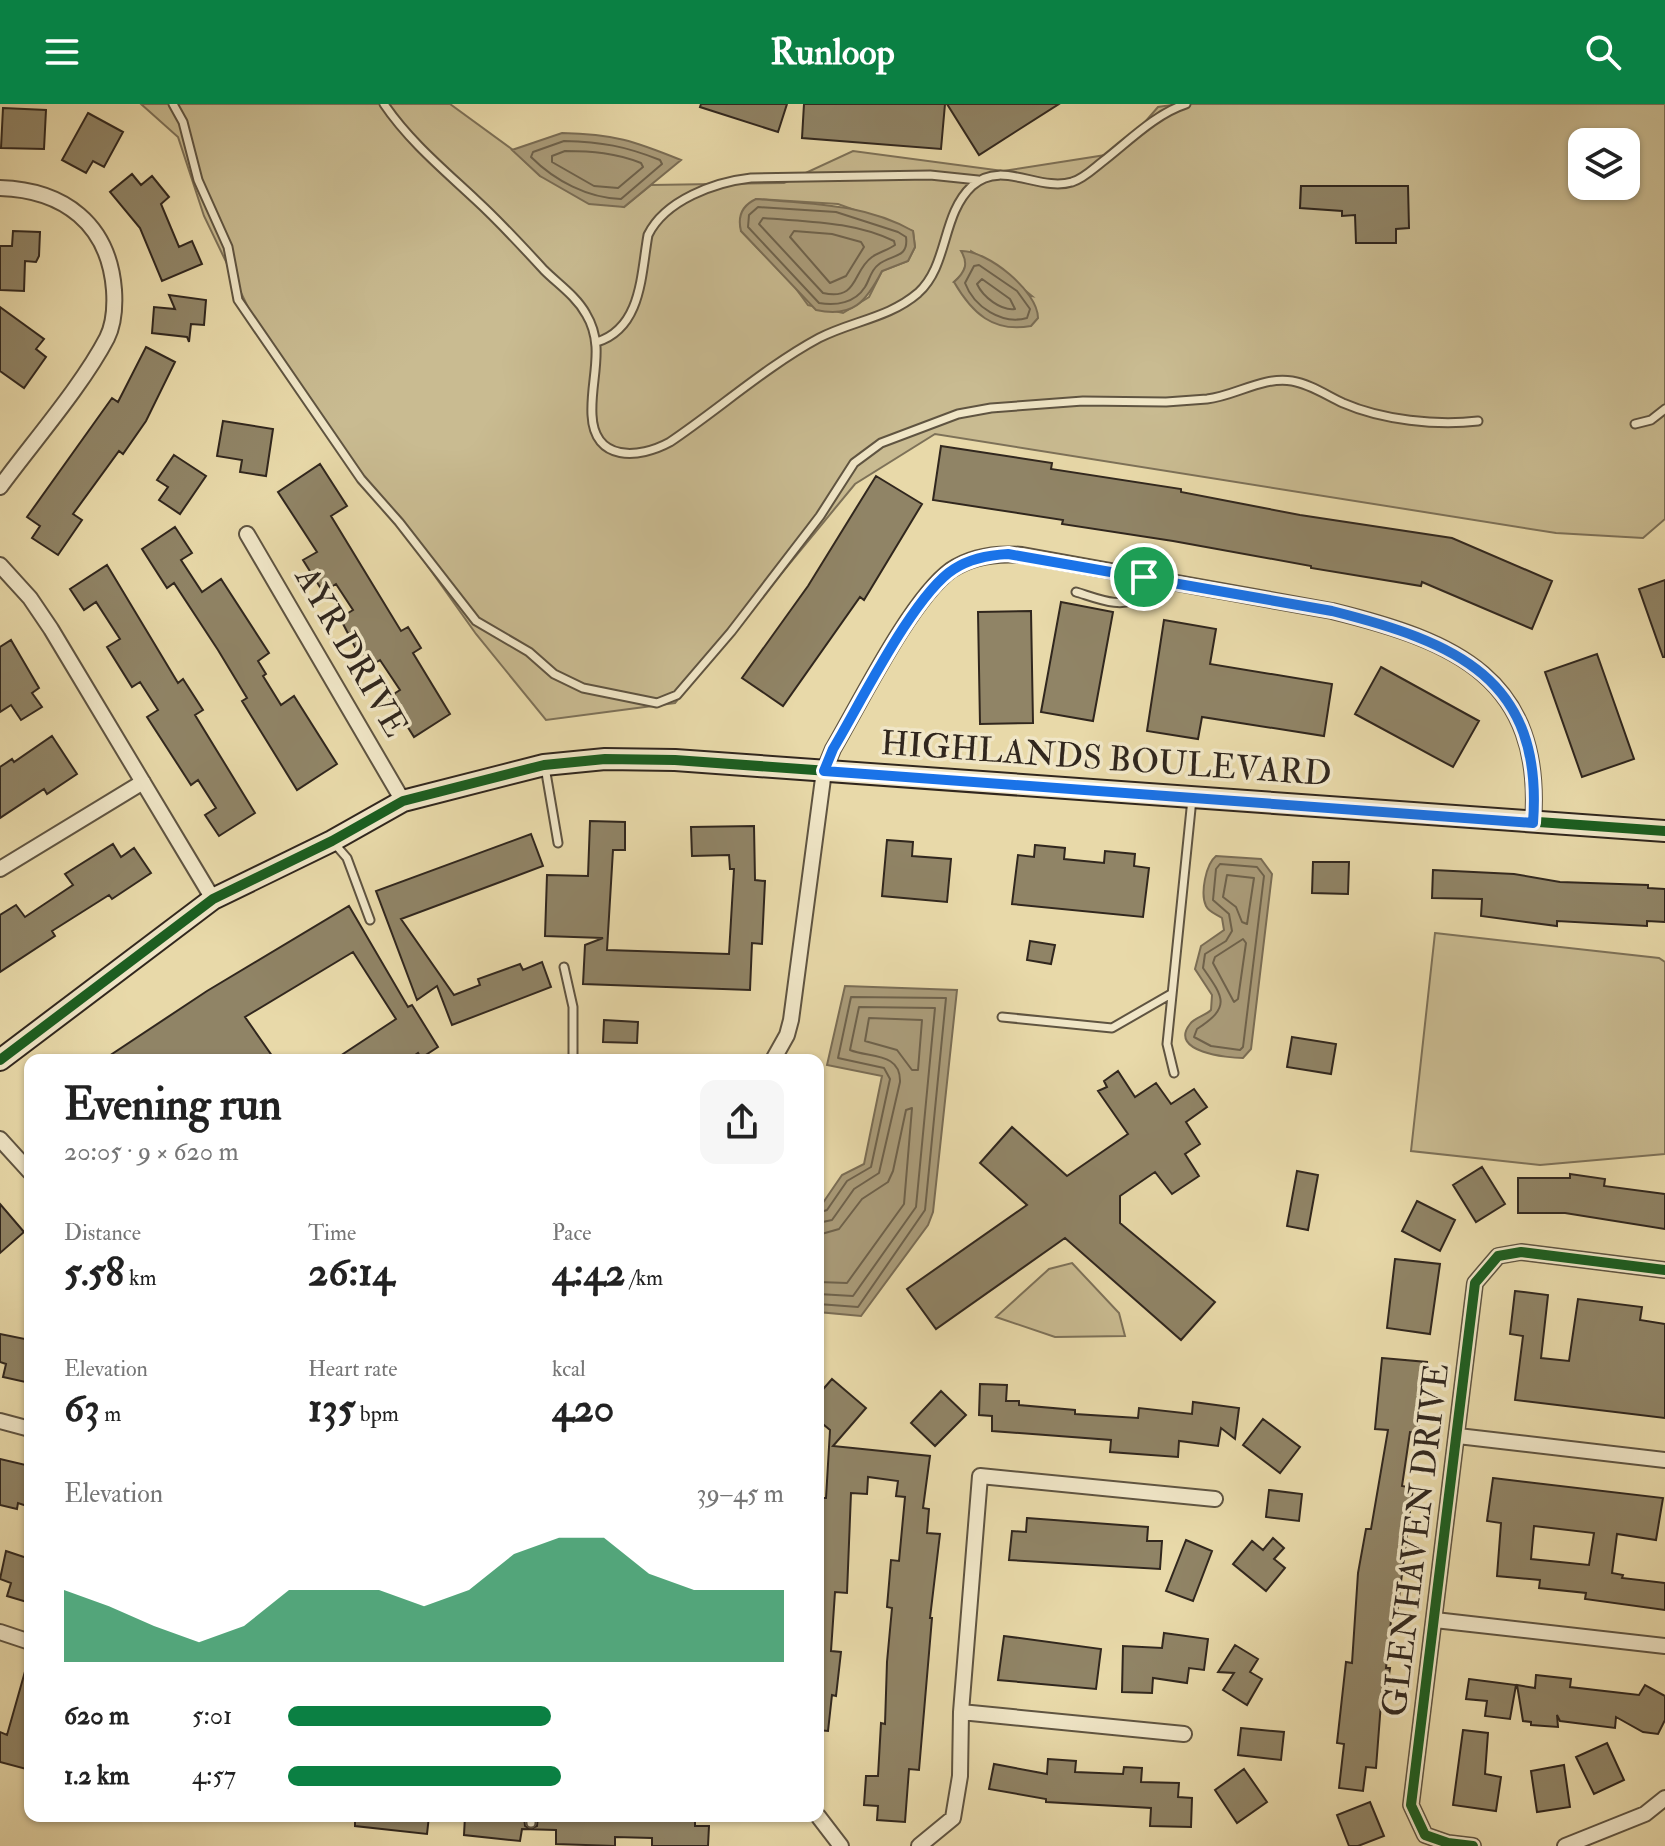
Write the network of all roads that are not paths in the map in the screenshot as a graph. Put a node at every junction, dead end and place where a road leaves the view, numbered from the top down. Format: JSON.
{"nodes":[{"id":1,"x":173,"y":104,"type":"edge"},
{"id":2,"x":384,"y":104,"type":"edge"},
{"id":3,"x":1186,"y":104,"type":"edge"},
{"id":4,"x":980,"y":180,"type":"junction"},
{"id":5,"x":0,"y":188,"type":"edge"},
{"id":6,"x":597,"y":342,"type":"junction"},
{"id":7,"x":1665,"y":409,"type":"edge"},
{"id":8,"x":1478,"y":421,"type":"dead end"},
{"id":9,"x":1635,"y":424,"type":"dead end"},
{"id":10,"x":0,"y":487,"type":"edge"},
{"id":11,"x":247,"y":534,"type":"dead end"},
{"id":12,"x":0,"y":565,"type":"edge"},
{"id":13,"x":1144,"y":577,"type":"junction"},
{"id":14,"x":1076,"y":592,"type":"dead end"},
{"id":15,"x":544,"y":765,"type":"junction"},
{"id":16,"x":824,"y":771,"type":"junction"},
{"id":17,"x":143,"y":782,"type":"junction"},
{"id":18,"x":1193,"y":797,"type":"junction"},
{"id":19,"x":403,"y":801,"type":"junction"},
{"id":20,"x":1533,"y":823,"type":"junction"},
{"id":21,"x":1665,"y":831,"type":"edge"},
{"id":22,"x":332,"y":841,"type":"junction"},
{"id":23,"x":558,"y":843,"type":"dead end"},
{"id":24,"x":0,"y":869,"type":"edge"},
{"id":25,"x":213,"y":899,"type":"junction"},
{"id":26,"x":370,"y":920,"type":"dead end"},
{"id":27,"x":564,"y":967,"type":"dead end"},
{"id":28,"x":1171,"y":994,"type":"junction"},
{"id":29,"x":1002,"y":1017,"type":"dead end"},
{"id":30,"x":573,"y":1054,"type":"edge"},
{"id":31,"x":776,"y":1054,"type":"edge"},
{"id":32,"x":0,"y":1060,"type":"edge"},
{"id":33,"x":1174,"y":1073,"type":"dead end"},
{"id":34,"x":0,"y":1139,"type":"edge"},
{"id":35,"x":24,"y":1165,"type":"edge"},
{"id":36,"x":1665,"y":1270,"type":"edge"},
{"id":37,"x":0,"y":1421,"type":"edge"},
{"id":38,"x":24,"y":1427,"type":"edge"},
{"id":39,"x":1458,"y":1436,"type":"junction"},
{"id":40,"x":1665,"y":1460,"type":"edge"},
{"id":41,"x":1215,"y":1499,"type":"dead end"},
{"id":42,"x":1435,"y":1620,"type":"junction"},
{"id":43,"x":0,"y":1632,"type":"edge"},
{"id":44,"x":24,"y":1640,"type":"edge"},
{"id":45,"x":1665,"y":1646,"type":"edge"},
{"id":46,"x":961,"y":1712,"type":"junction"},
{"id":47,"x":1184,"y":1734,"type":"dead end"},
{"id":48,"x":1665,"y":1798,"type":"edge"},
{"id":49,"x":823,"y":1822,"type":"edge"},
{"id":50,"x":841,"y":1846,"type":"edge"},
{"id":51,"x":919,"y":1846,"type":"edge"},
{"id":52,"x":1473,"y":1846,"type":"edge"},
{"id":53,"x":1565,"y":1846,"type":"edge"}],
"edges":[{"from":1,"to":8,"type":"lane"},
{"from":2,"to":6,"type":"lane"},
{"from":3,"to":4,"type":"lane"},
{"from":4,"to":6,"type":"lane"},
{"from":4,"to":6,"type":"lane"},
{"from":5,"to":10,"type":"street"},
{"from":7,"to":9,"type":"lane"},
{"from":11,"to":19,"type":"street","name":"AYR DRIVE"},
{"from":12,"to":17,"type":"street"},
{"from":13,"to":14,"type":"lane"},
{"from":13,"to":16,"type":"street"},
{"from":13,"to":20,"type":"street"},
{"from":15,"to":16,"type":"street","name":"HIGHLANDS BOULEVARD"},
{"from":15,"to":19,"type":"street","name":"HIGHLANDS BOULEVARD"},
{"from":15,"to":23,"type":"lane"},
{"from":16,"to":18,"type":"street","name":"HIGHLANDS BOULEVARD"},
{"from":16,"to":31,"type":"street"},
{"from":17,"to":24,"type":"street"},
{"from":17,"to":25,"type":"street"},
{"from":18,"to":20,"type":"street","name":"HIGHLANDS BOULEVARD"},
{"from":18,"to":28,"type":"lane"},
{"from":19,"to":22,"type":"street","name":"HIGHLANDS BOULEVARD"},
{"from":20,"to":21,"type":"street","name":"HIGHLANDS BOULEVARD"},
{"from":22,"to":25,"type":"street","name":"HIGHLANDS BOULEVARD"},
{"from":22,"to":26,"type":"lane"},
{"from":25,"to":32,"type":"street","name":"HIGHLANDS BOULEVARD"},
{"from":27,"to":30,"type":"lane"},
{"from":28,"to":29,"type":"lane"},
{"from":28,"to":33,"type":"lane"},
{"from":34,"to":35,"type":"street"},
{"from":36,"to":39,"type":"street","name":"GLENHAVEN DRIVE"},
{"from":37,"to":38,"type":"street"},
{"from":39,"to":40,"type":"street"},
{"from":39,"to":42,"type":"street","name":"GLENHAVEN DRIVE"},
{"from":41,"to":46,"type":"street"},
{"from":42,"to":45,"type":"street"},
{"from":42,"to":52,"type":"street","name":"GLENHAVEN DRIVE"},
{"from":43,"to":44,"type":"street"},
{"from":46,"to":47,"type":"street"},
{"from":46,"to":51,"type":"street"},
{"from":48,"to":53,"type":"street"},
{"from":49,"to":50,"type":"street"}]}
